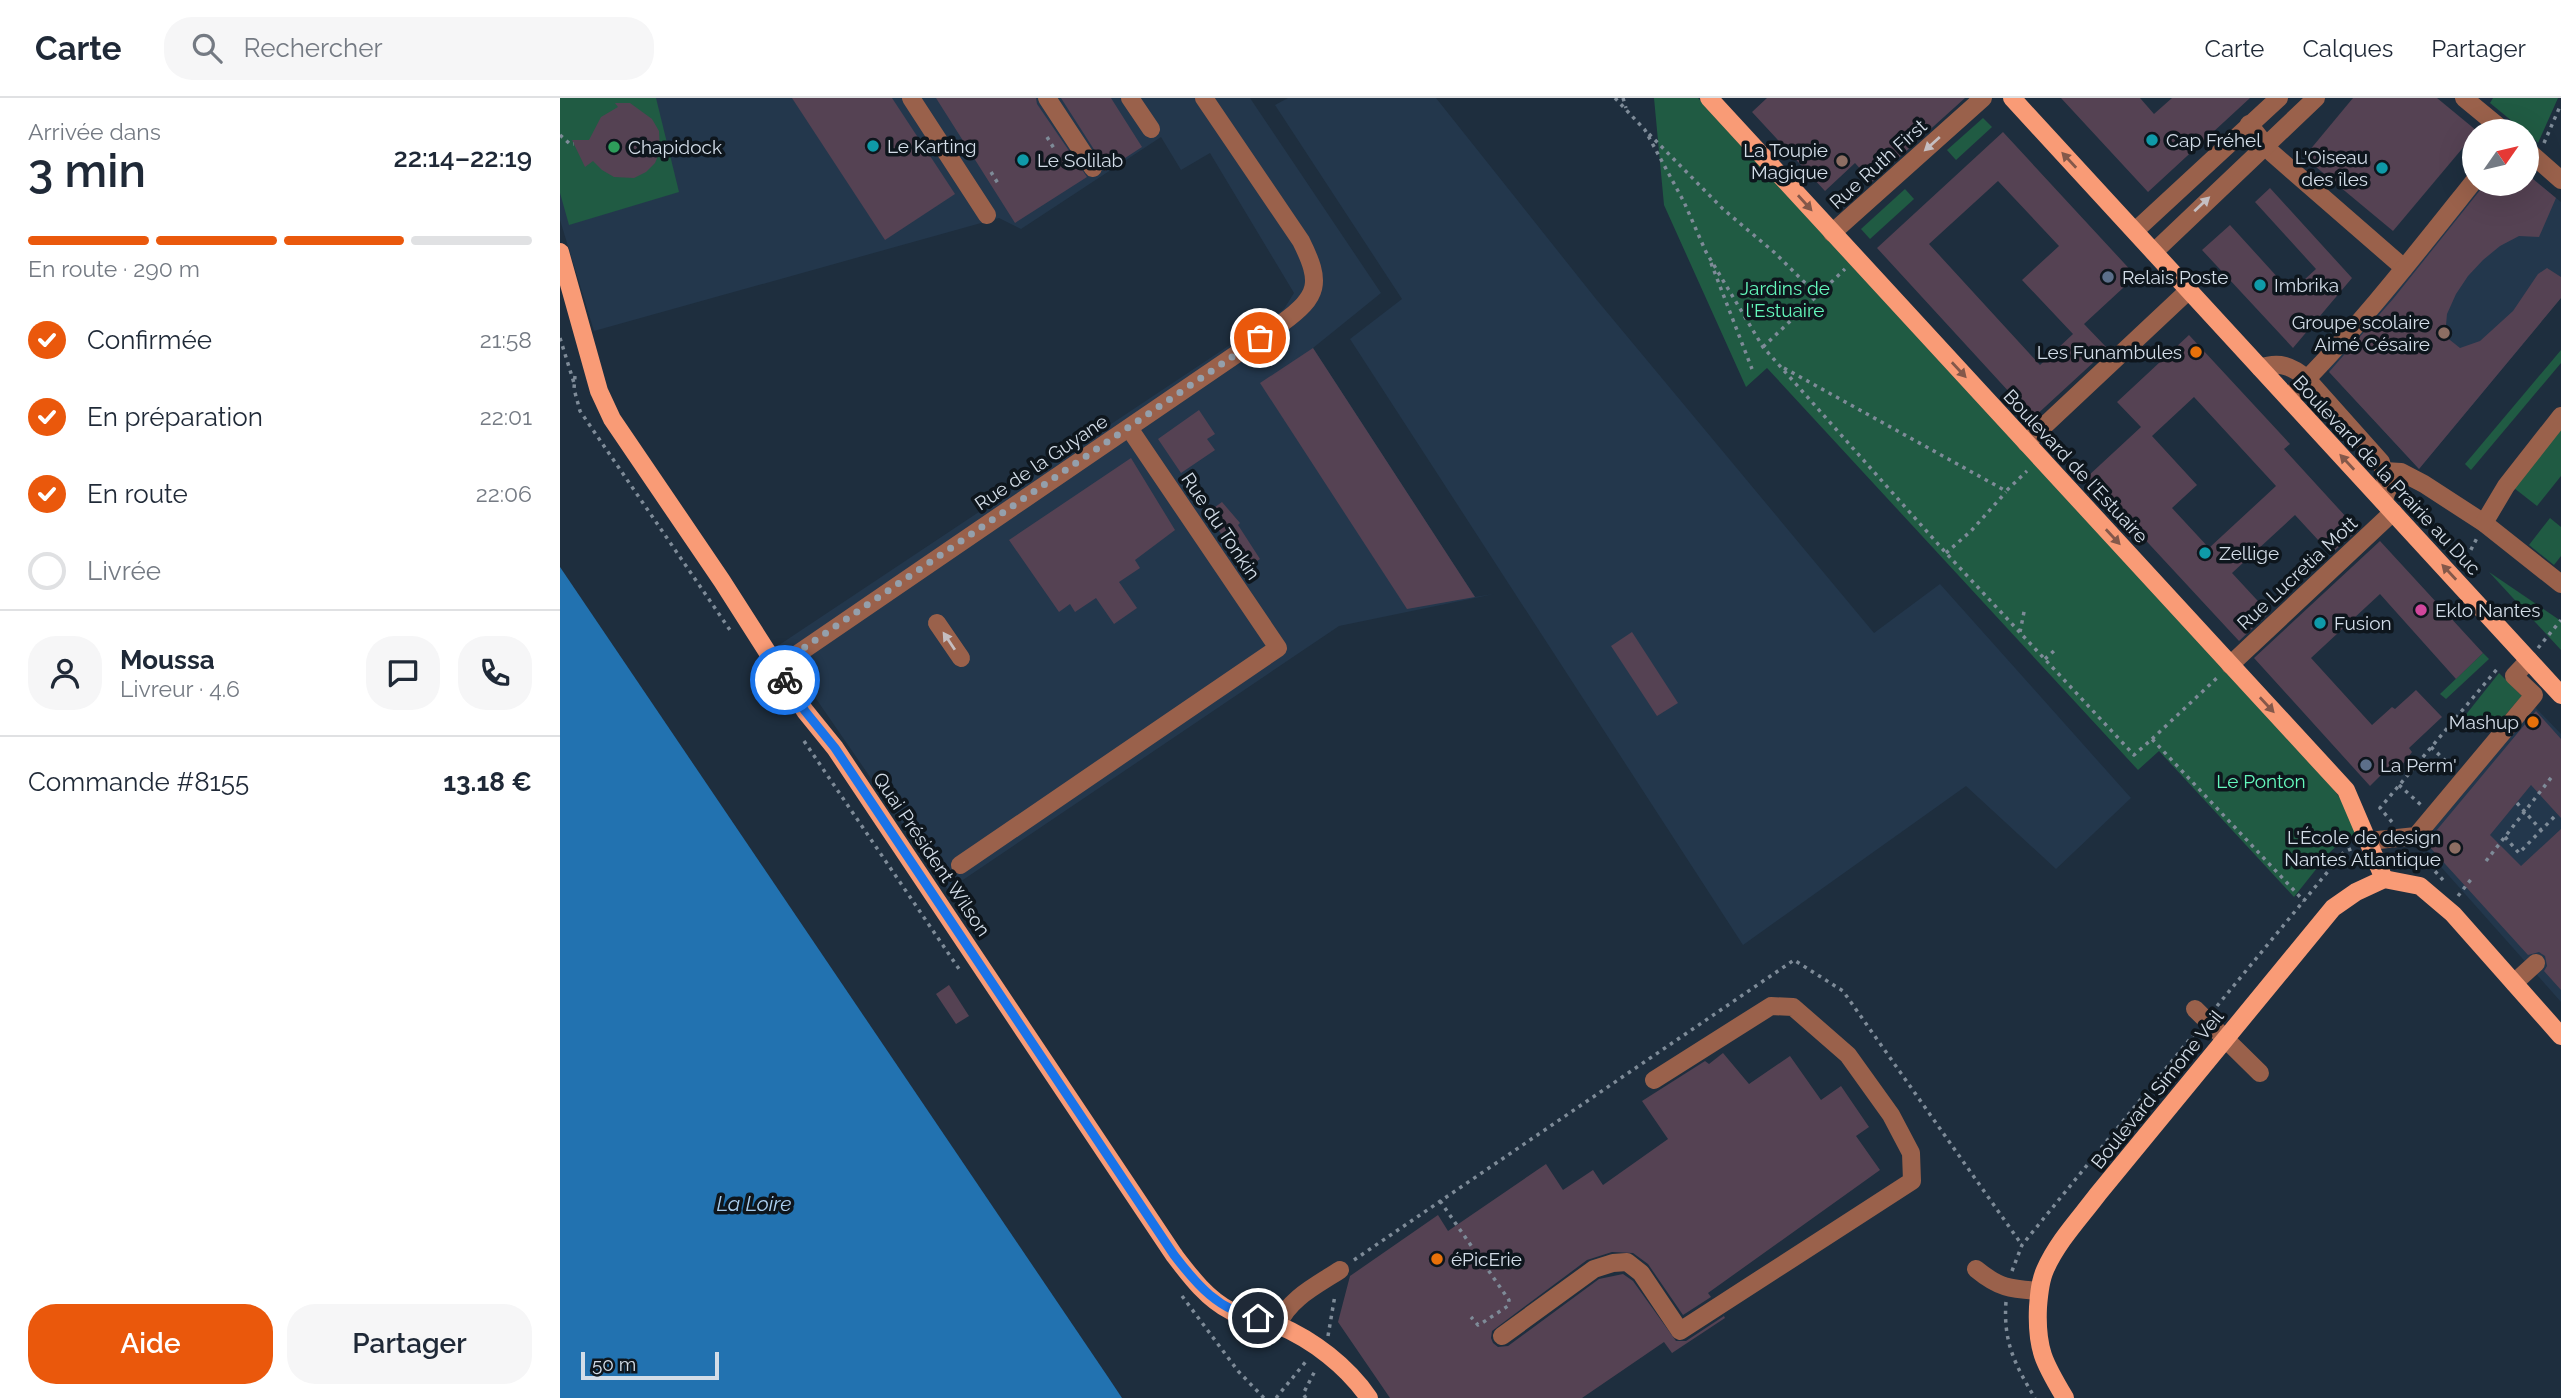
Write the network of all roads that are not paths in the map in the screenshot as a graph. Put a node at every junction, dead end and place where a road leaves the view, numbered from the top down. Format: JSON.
{"nodes":[{"id":1,"x":911,"y":98,"type":"edge"},
{"id":2,"x":1047,"y":98,"type":"edge"},
{"id":3,"x":1130,"y":98,"type":"edge"},
{"id":4,"x":1204,"y":98,"type":"edge"},
{"id":5,"x":1709,"y":98,"type":"edge"},
{"id":6,"x":1983,"y":98,"type":"edge"},
{"id":7,"x":2012,"y":98,"type":"edge"},
{"id":8,"x":2279,"y":98,"type":"edge"},
{"id":9,"x":2316,"y":98,"type":"edge"},
{"id":10,"x":2464,"y":98,"type":"edge"},
{"id":11,"x":2489,"y":119,"type":"edge"},
{"id":12,"x":2249,"y":124,"type":"junction"},
{"id":13,"x":1150,"y":130,"type":"dead end"},
{"id":14,"x":2266,"y":145,"type":"junction"},
{"id":15,"x":2539,"y":161,"type":"edge"},
{"id":16,"x":1093,"y":168,"type":"dead end"},
{"id":17,"x":2561,"y":180,"type":"edge"},
{"id":18,"x":2462,"y":196,"type":"edge"},
{"id":19,"x":987,"y":215,"type":"dead end"},
{"id":20,"x":2135,"y":231,"type":"junction"},
{"id":21,"x":1832,"y":233,"type":"junction"},
{"id":22,"x":560,"y":252,"type":"edge"},
{"id":23,"x":2154,"y":252,"type":"junction"},
{"id":24,"x":2404,"y":268,"type":"junction"},
{"id":25,"x":2189,"y":290,"type":"junction"},
{"id":26,"x":2260,"y":368,"type":"junction"},
{"id":27,"x":2307,"y":379,"type":"junction"},
{"id":28,"x":2288,"y":398,"type":"junction"},
{"id":29,"x":2561,"y":416,"type":"edge"},
{"id":30,"x":1129,"y":428,"type":"junction"},
{"id":31,"x":2026,"y":443,"type":"junction"},
{"id":32,"x":2384,"y":471,"type":"junction"},
{"id":33,"x":2388,"y":507,"type":"junction"},
{"id":34,"x":2484,"y":523,"type":"junction"},
{"id":35,"x":2561,"y":584,"type":"edge"},
{"id":36,"x":937,"y":623,"type":"dead end"},
{"id":37,"x":961,"y":658,"type":"dead end"},
{"id":38,"x":2529,"y":660,"type":"junction"},
{"id":39,"x":2230,"y":665,"type":"junction"},
{"id":40,"x":776,"y":668,"type":"junction"},
{"id":41,"x":2561,"y":695,"type":"edge"},
{"id":42,"x":2369,"y":841,"type":"junction"},
{"id":43,"x":960,"y":865,"type":"dead end"},
{"id":44,"x":2384,"y":879,"type":"junction"},
{"id":45,"x":2536,"y":963,"type":"dead end"},
{"id":46,"x":2514,"y":984,"type":"junction"},
{"id":47,"x":2194,"y":1009,"type":"dead end"},
{"id":48,"x":2561,"y":1036,"type":"edge"},
{"id":49,"x":2226,"y":1038,"type":"junction"},
{"id":50,"x":2260,"y":1073,"type":"dead end"},
{"id":51,"x":1654,"y":1080,"type":"dead end"},
{"id":52,"x":1976,"y":1269,"type":"dead end"},
{"id":53,"x":1340,"y":1270,"type":"road end"},
{"id":54,"x":2039,"y":1291,"type":"junction"},
{"id":55,"x":1278,"y":1325,"type":"junction"},
{"id":56,"x":1502,"y":1336,"type":"dead end"},
{"id":57,"x":1369,"y":1398,"type":"edge"},
{"id":58,"x":2065,"y":1398,"type":"edge"}],
"edges":[{"from":1,"to":19,"type":"street"},
{"from":2,"to":16,"type":"street"},
{"from":3,"to":13,"type":"street"},
{"from":4,"to":30,"type":"street","name":"Rue de la Guyane"},
{"from":5,"to":21,"type":"main road","name":"Boulevard de l'Estuaire","one_way":true},
{"from":6,"to":21,"type":"street","name":"Rue Ruth First","one_way":true},
{"from":20,"to":7,"type":"main road","name":"Boulevard de la Prairie au Duc","one_way":true},
{"from":8,"to":12,"type":"street"},
{"from":9,"to":14,"type":"street"},
{"from":10,"to":11,"type":"street"},
{"from":12,"to":14,"type":"street"},
{"from":12,"to":20,"type":"street"},
{"from":23,"to":14,"type":"street","one_way":true},
{"from":14,"to":24,"type":"street"},
{"from":15,"to":17,"type":"street"},
{"from":18,"to":24,"type":"street"},
{"from":20,"to":23,"type":"main road","name":"Boulevard de la Prairie au Duc"},
{"from":21,"to":31,"type":"main road","name":"Boulevard de l'Estuaire","one_way":true},
{"from":22,"to":40,"type":"main road","name":"Quai Président Wilson"},
{"from":23,"to":25,"type":"main road","name":"Boulevard de la Prairie au Duc"},
{"from":24,"to":27,"type":"street"},
{"from":25,"to":26,"type":"main road","name":"Boulevard de la Prairie au Duc"},
{"from":25,"to":31,"type":"street"},
{"from":26,"to":27,"type":"street"},
{"from":26,"to":28,"type":"main road","name":"Boulevard de la Prairie au Duc"},
{"from":27,"to":28,"type":"street"},
{"from":27,"to":32,"type":"street"},
{"from":33,"to":28,"type":"main road","name":"Boulevard de la Prairie au Duc","one_way":true},
{"from":29,"to":34,"type":"street"},
{"from":30,"to":40,"type":"street","name":"Rue de la Guyane"},
{"from":30,"to":43,"type":"street","name":"Rue du Tonkin"},
{"from":31,"to":39,"type":"main road","name":"Boulevard de l'Estuaire","one_way":true},
{"from":32,"to":33,"type":"street"},
{"from":32,"to":34,"type":"street"},
{"from":38,"to":33,"type":"main road","name":"Boulevard de la Prairie au Duc","one_way":true},
{"from":33,"to":39,"type":"street","name":"Rue Lucretia Mott"},
{"from":34,"to":35,"type":"street"},
{"from":37,"to":36,"type":"street","one_way":true},
{"from":38,"to":41,"type":"main road","name":"Boulevard de la Prairie au Duc"},
{"from":38,"to":42,"type":"street"},
{"from":39,"to":42,"type":"main road","name":"Boulevard de l'Estuaire","one_way":true},
{"from":40,"to":55,"type":"main road","name":"Quai Président Wilson"},
{"from":42,"to":44,"type":"main road","name":"Boulevard de l'Estuaire"},
{"from":44,"to":46,"type":"main road"},
{"from":44,"to":49,"type":"main road","name":"Boulevard Simone Veil"},
{"from":45,"to":46,"type":"street"},
{"from":46,"to":48,"type":"main road"},
{"from":47,"to":49,"type":"street"},
{"from":49,"to":50,"type":"street"},
{"from":49,"to":54,"type":"main road","name":"Boulevard Simone Veil"},
{"from":51,"to":56,"type":"street"},
{"from":52,"to":54,"type":"street"},
{"from":53,"to":55,"type":"street"},
{"from":54,"to":58,"type":"main road","name":"Boulevard Simone Veil"},
{"from":55,"to":57,"type":"main road","name":"Quai Président Wilson"}]}
